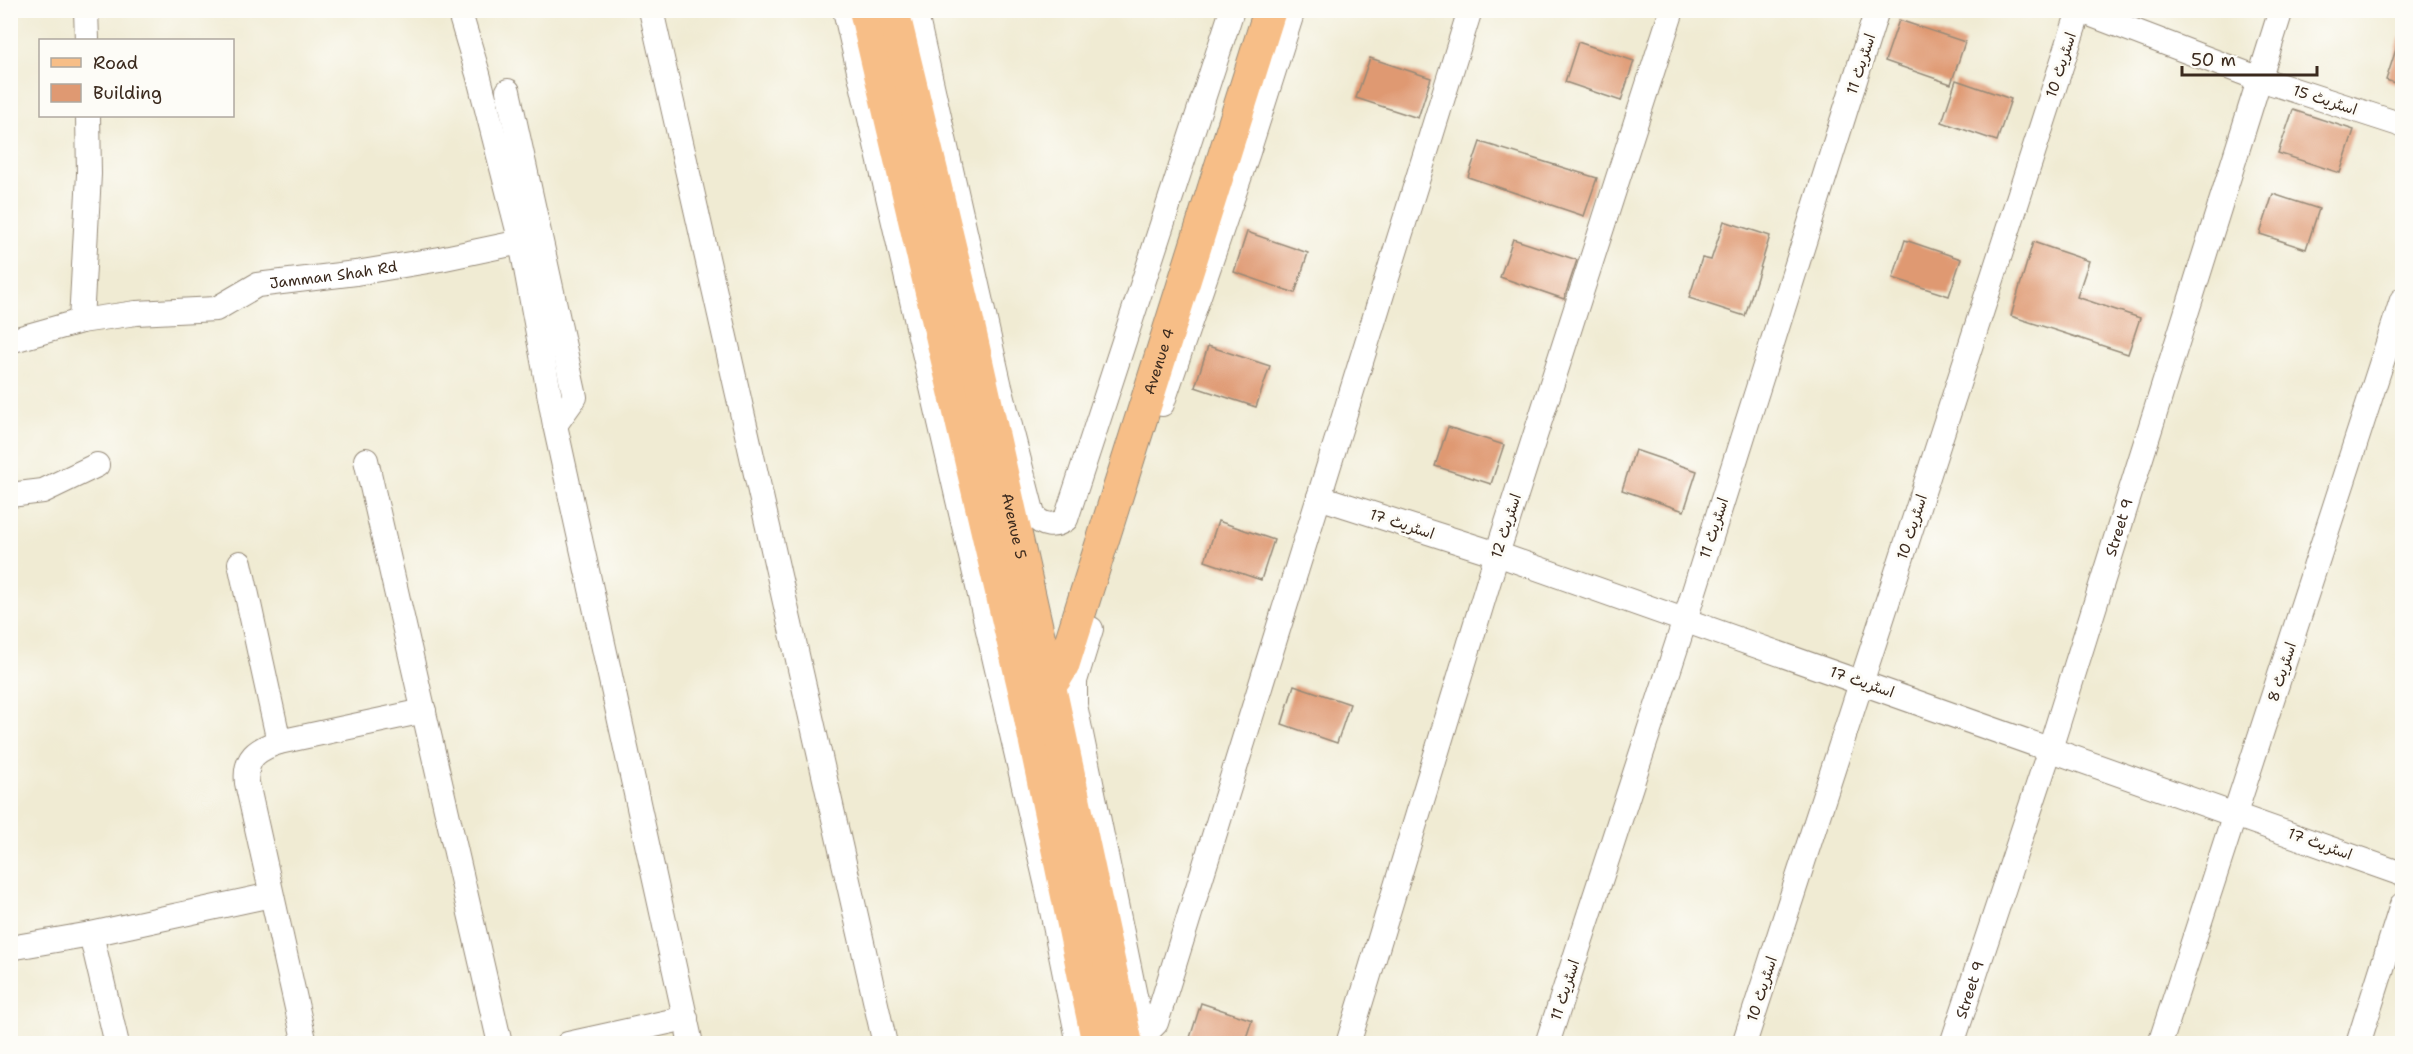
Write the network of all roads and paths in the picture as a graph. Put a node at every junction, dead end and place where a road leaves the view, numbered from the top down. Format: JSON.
{"nodes":[{"id":1,"x":87,"y":10,"type":"edge"},
{"id":2,"x":459,"y":10,"type":"edge"},
{"id":3,"x":651,"y":10,"type":"edge"},
{"id":4,"x":845,"y":10,"type":"edge"},
{"id":5,"x":865,"y":10,"type":"edge"},
{"id":6,"x":893,"y":10,"type":"edge"},
{"id":7,"x":915,"y":10,"type":"edge"},
{"id":8,"x":1270,"y":10,"type":"edge"},
{"id":9,"x":1293,"y":10,"type":"edge"},
{"id":10,"x":1470,"y":10,"type":"edge"},
{"id":11,"x":1671,"y":10,"type":"edge"},
{"id":12,"x":1877,"y":10,"type":"edge"},
{"id":13,"x":2079,"y":10,"type":"edge"},
{"id":14,"x":2281,"y":10,"type":"edge"},
{"id":15,"x":1231,"y":12,"type":"edge"},
{"id":16,"x":87,"y":39,"type":"edge"},
{"id":17,"x":2260,"y":79,"type":"junction"},
{"id":18,"x":508,"y":91,"type":"dead end"},
{"id":19,"x":88,"y":117,"type":"edge"},
{"id":20,"x":2403,"y":125,"type":"edge"},
{"id":21,"x":521,"y":242,"type":"junction"},
{"id":22,"x":2403,"y":300,"type":"edge"},
{"id":23,"x":81,"y":321,"type":"junction"},
{"id":24,"x":10,"y":341,"type":"edge"},
{"id":25,"x":555,"y":425,"type":"junction"},
{"id":26,"x":366,"y":460,"type":"dead end"},
{"id":27,"x":97,"y":465,"type":"dead end"},
{"id":28,"x":10,"y":495,"type":"edge"},
{"id":29,"x":1319,"y":497,"type":"junction"},
{"id":30,"x":1497,"y":554,"type":"junction"},
{"id":31,"x":240,"y":563,"type":"dead end"},
{"id":32,"x":1685,"y":620,"type":"junction"},
{"id":33,"x":1028,"y":650,"type":"junction"},
{"id":34,"x":1863,"y":682,"type":"junction"},
{"id":35,"x":1036,"y":686,"type":"junction"},
{"id":36,"x":424,"y":711,"type":"junction"},
{"id":37,"x":279,"y":742,"type":"junction"},
{"id":38,"x":2050,"y":749,"type":"junction"},
{"id":39,"x":2236,"y":815,"type":"junction"},
{"id":40,"x":2403,"y":874,"type":"edge"},
{"id":41,"x":1077,"y":881,"type":"junction"},
{"id":42,"x":271,"y":896,"type":"junction"},
{"id":43,"x":2403,"y":904,"type":"edge"},
{"id":44,"x":92,"y":934,"type":"junction"},
{"id":45,"x":10,"y":948,"type":"edge"},
{"id":46,"x":686,"y":1018,"type":"junction"},
{"id":47,"x":1138,"y":1039,"type":"edge"},
{"id":48,"x":579,"y":1042,"type":"edge"},
{"id":49,"x":117,"y":1044,"type":"edge"},
{"id":50,"x":305,"y":1044,"type":"edge"},
{"id":51,"x":500,"y":1044,"type":"edge"},
{"id":52,"x":691,"y":1044,"type":"edge"},
{"id":53,"x":885,"y":1044,"type":"edge"},
{"id":54,"x":1079,"y":1044,"type":"edge"},
{"id":55,"x":1098,"y":1044,"type":"edge"},
{"id":56,"x":1348,"y":1044,"type":"edge"},
{"id":57,"x":1547,"y":1044,"type":"edge"},
{"id":58,"x":1744,"y":1044,"type":"edge"},
{"id":59,"x":1952,"y":1044,"type":"edge"},
{"id":60,"x":2160,"y":1044,"type":"edge"},
{"id":61,"x":2358,"y":1044,"type":"edge"}],
"edges":[{"from":1,"to":16,"type":"street"},
{"from":2,"to":21,"type":"street"},
{"from":3,"to":53,"type":"street"},
{"from":4,"to":54,"type":"street"},
{"from":5,"to":33,"type":"main road","name":"Avenue 5"},
{"from":6,"to":33,"type":"main road","name":"Avenue 5"},
{"from":7,"to":15,"type":"street"},
{"from":8,"to":35,"type":"main road","name":"Avenue 4"},
{"from":9,"to":47,"type":"street"},
{"from":10,"to":29,"type":"street"},
{"from":11,"to":30,"type":"street","name":"اسٹریٹ 12"},
{"from":12,"to":32,"type":"street","name":"اسٹریٹ 11"},
{"from":13,"to":17,"type":"street","name":"اسٹریٹ 15"},
{"from":13,"to":34,"type":"street","name":"اسٹریٹ 10"},
{"from":14,"to":17,"type":"street","name":"Street 9"},
{"from":15,"to":33,"type":"main road","name":"Avenue 4"},
{"from":17,"to":20,"type":"street","name":"اسٹریٹ 15"},
{"from":17,"to":38,"type":"street","name":"Street 9"},
{"from":18,"to":25,"type":"street"},
{"from":19,"to":23,"type":"street"},
{"from":21,"to":23,"type":"street","name":"Jamman Shah Rd"},
{"from":21,"to":25,"type":"street"},
{"from":22,"to":39,"type":"street","name":"اسٹریٹ 8"},
{"from":23,"to":24,"type":"street","name":"Jamman Shah Rd"},
{"from":25,"to":46,"type":"street"},
{"from":26,"to":36,"type":"street"},
{"from":27,"to":28,"type":"street"},
{"from":29,"to":30,"type":"street","name":"اسٹریٹ 17"},
{"from":29,"to":47,"type":"street"},
{"from":30,"to":32,"type":"street","name":"اسٹریٹ 17"},
{"from":30,"to":56,"type":"street","name":"اسٹریٹ 12"},
{"from":31,"to":37,"type":"street"},
{"from":32,"to":34,"type":"street","name":"اسٹریٹ 17"},
{"from":32,"to":57,"type":"street","name":"اسٹریٹ 11"},
{"from":33,"to":35,"type":"main road","name":"Avenue 5"},
{"from":34,"to":38,"type":"street","name":"اسٹریٹ 17"},
{"from":34,"to":58,"type":"street","name":"اسٹریٹ 10"},
{"from":35,"to":41,"type":"main road","name":"Avenue 5"},
{"from":36,"to":37,"type":"street"},
{"from":36,"to":51,"type":"street"},
{"from":37,"to":42,"type":"street"},
{"from":38,"to":39,"type":"street","name":"اسٹریٹ 17"},
{"from":38,"to":59,"type":"street","name":"Street 9"},
{"from":39,"to":40,"type":"street","name":"اسٹریٹ 17"},
{"from":39,"to":60,"type":"street","name":"اسٹریٹ 8"},
{"from":41,"to":47,"type":"main road","name":"Avenue 5"},
{"from":41,"to":55,"type":"main road","name":"Avenue 5"},
{"from":42,"to":44,"type":"street"},
{"from":42,"to":50,"type":"street"},
{"from":43,"to":61,"type":"street"},
{"from":44,"to":45,"type":"street"},
{"from":44,"to":49,"type":"street"},
{"from":46,"to":48,"type":"street"},
{"from":46,"to":52,"type":"street"}]}
